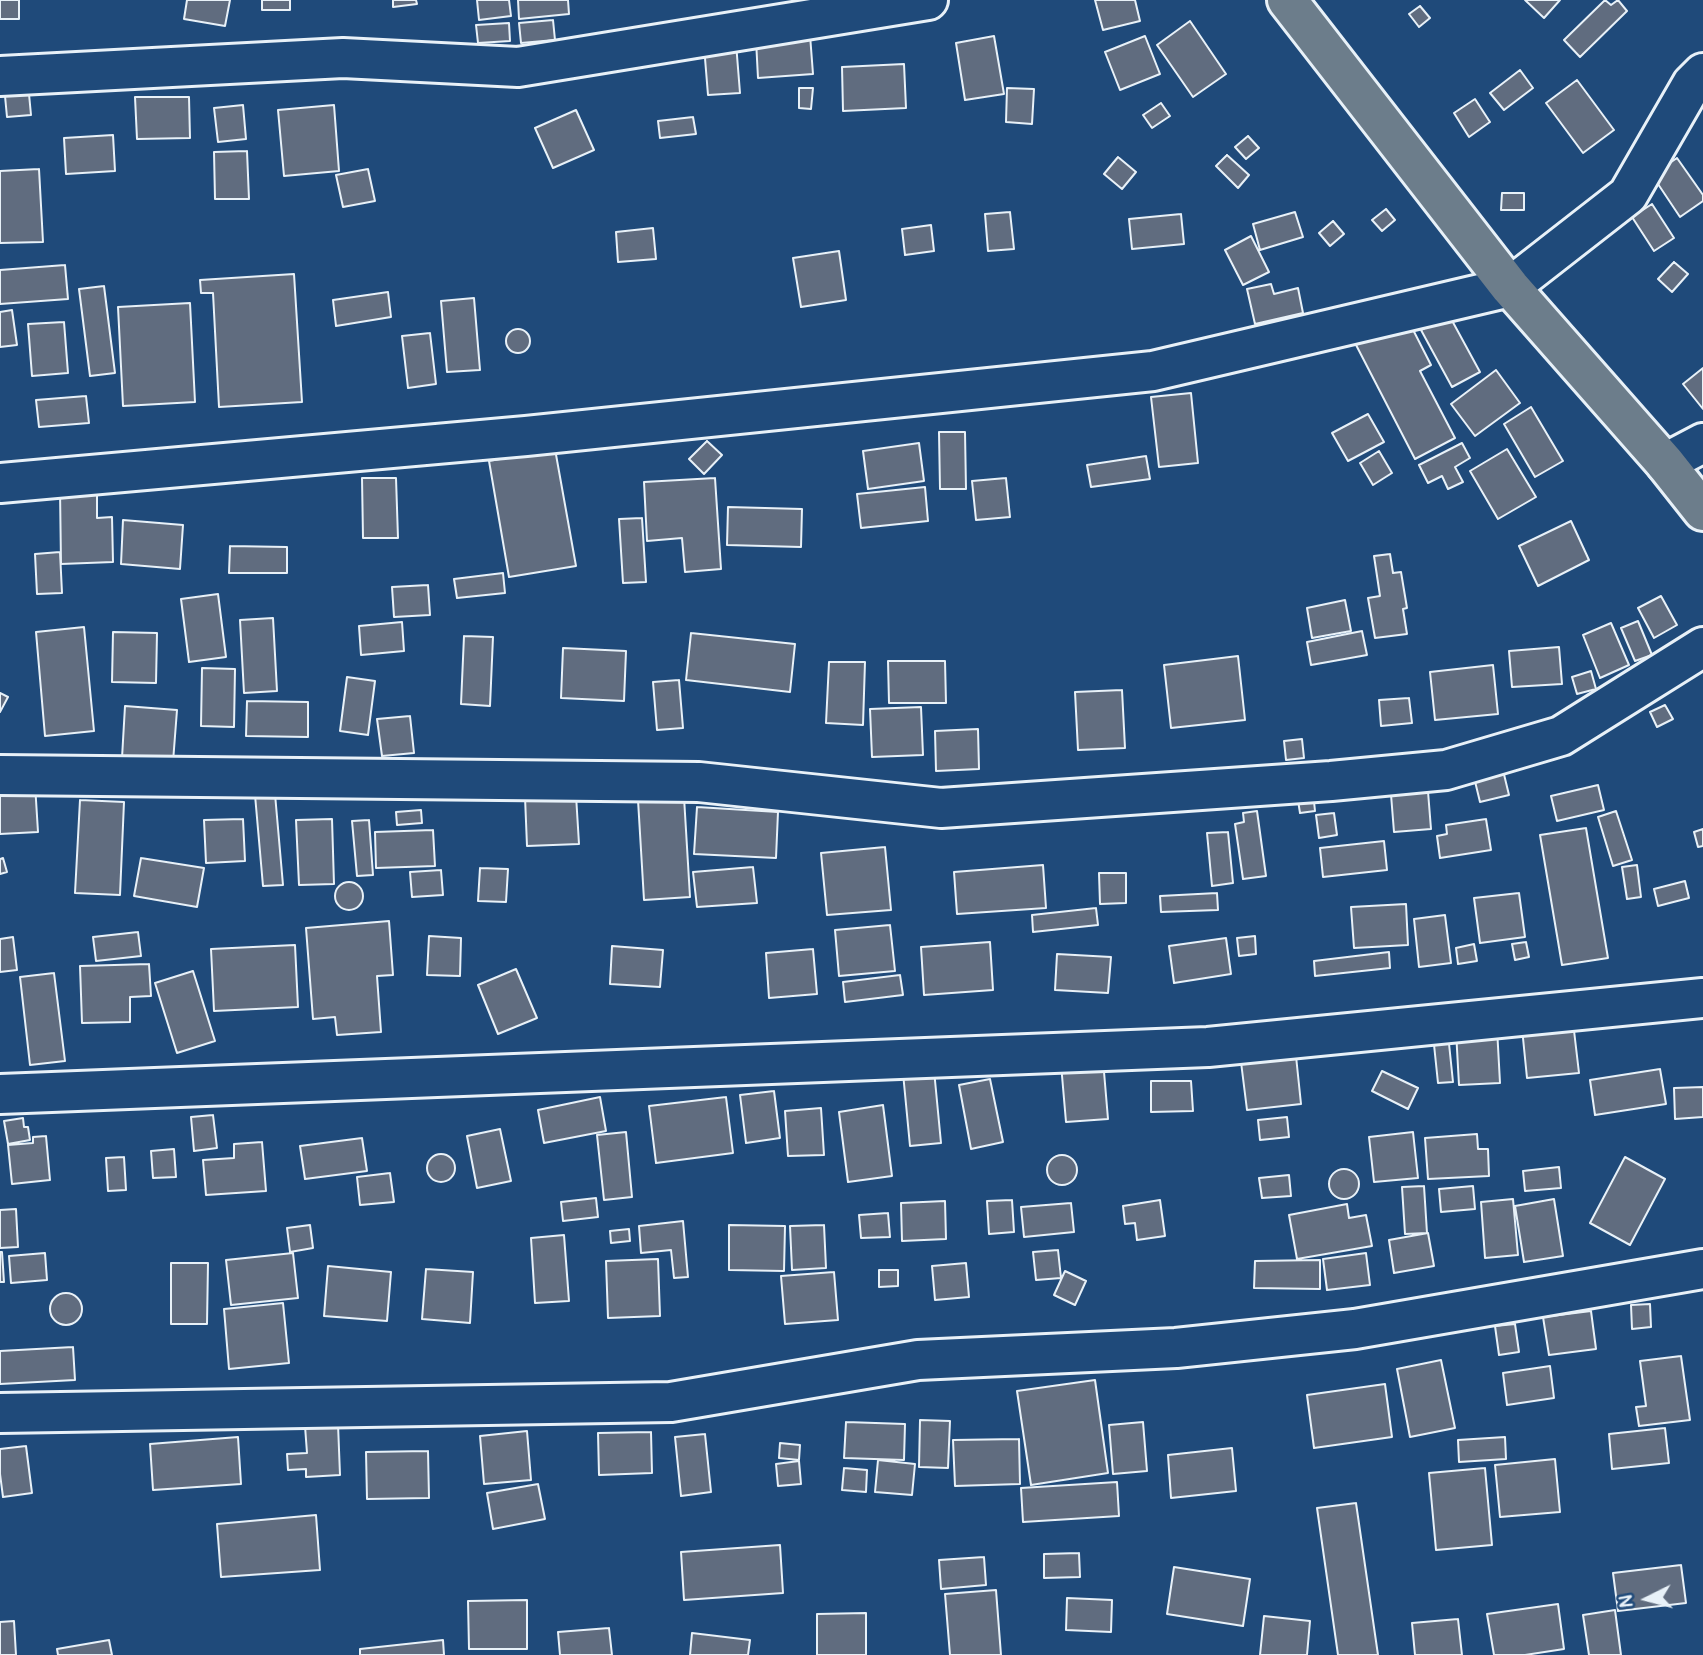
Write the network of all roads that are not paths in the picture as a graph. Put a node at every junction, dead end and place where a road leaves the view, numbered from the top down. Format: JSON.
{"nodes":[{"id":1,"x":929,"y":0,"type":"edge"},
{"id":2,"x":1287,"y":0,"type":"edge"},
{"id":3,"x":1703,"y":73,"type":"edge"},
{"id":4,"x":0,"y":76,"type":"edge"},
{"id":5,"x":1510,"y":287,"type":"junction"},
{"id":6,"x":1703,"y":443,"type":"edge"},
{"id":7,"x":1665,"y":463,"type":"junction"},
{"id":8,"x":0,"y":483,"type":"edge"},
{"id":9,"x":1703,"y":511,"type":"edge"},
{"id":10,"x":1703,"y":647,"type":"edge"},
{"id":11,"x":0,"y":775,"type":"edge"},
{"id":12,"x":1703,"y":998,"type":"edge"},
{"id":13,"x":0,"y":1094,"type":"edge"},
{"id":14,"x":1703,"y":1269,"type":"edge"},
{"id":15,"x":0,"y":1413,"type":"edge"}],
"edges":[{"from":1,"to":4,"type":"street"},
{"from":2,"to":5,"type":"highway"},
{"from":3,"to":5,"type":"street"},
{"from":5,"to":7,"type":"highway"},
{"from":5,"to":8,"type":"street"},
{"from":6,"to":7,"type":"street"},
{"from":7,"to":9,"type":"highway"},
{"from":10,"to":11,"type":"street"},
{"from":12,"to":13,"type":"street"},
{"from":14,"to":15,"type":"street"}]}
